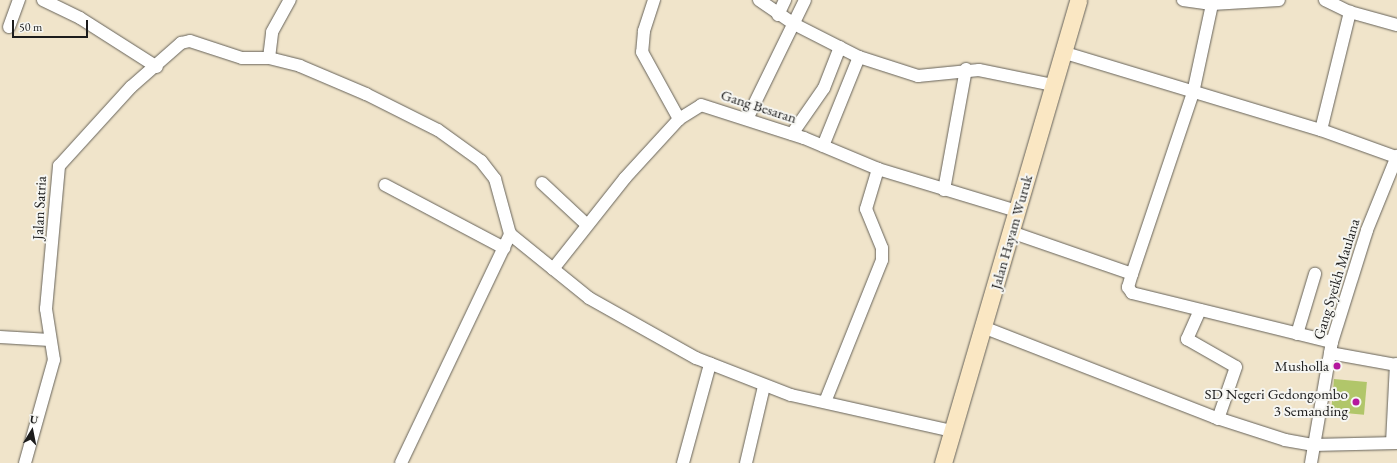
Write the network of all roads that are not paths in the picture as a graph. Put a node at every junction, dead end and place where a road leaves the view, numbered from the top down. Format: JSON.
{"nodes":[{"id":1,"x":19,"y":0,"type":"edge"},
{"id":2,"x":42,"y":0,"type":"edge"},
{"id":3,"x":290,"y":0,"type":"edge"},
{"id":4,"x":654,"y":0,"type":"edge"},
{"id":5,"x":759,"y":0,"type":"edge"},
{"id":6,"x":785,"y":0,"type":"edge"},
{"id":7,"x":805,"y":0,"type":"edge"},
{"id":8,"x":1078,"y":0,"type":"edge"},
{"id":9,"x":1183,"y":0,"type":"edge"},
{"id":10,"x":1278,"y":0,"type":"edge"},
{"id":11,"x":1325,"y":0,"type":"edge"},
{"id":12,"x":1212,"y":4,"type":"junction"},
{"id":13,"x":1350,"y":12,"type":"junction"},
{"id":14,"x":778,"y":15,"type":"junction"},
{"id":15,"x":794,"y":24,"type":"junction"},
{"id":16,"x":1397,"y":25,"type":"edge"},
{"id":17,"x":9,"y":27,"type":"dead end"},
{"id":18,"x":840,"y":47,"type":"junction"},
{"id":19,"x":1062,"y":52,"type":"junction"},
{"id":20,"x":859,"y":57,"type":"junction"},
{"id":21,"x":269,"y":58,"type":"junction"},
{"id":22,"x":157,"y":67,"type":"junction"},
{"id":23,"x":966,"y":70,"type":"junction"},
{"id":24,"x":1053,"y":85,"type":"junction"},
{"id":25,"x":1193,"y":93,"type":"junction"},
{"id":26,"x":680,"y":119,"type":"junction"},
{"id":27,"x":747,"y":119,"type":"junction"},
{"id":28,"x":1321,"y":130,"type":"junction"},
{"id":29,"x":792,"y":134,"type":"junction"},
{"id":30,"x":823,"y":146,"type":"junction"},
{"id":31,"x":1396,"y":161,"type":"edge"},
{"id":32,"x":878,"y":168,"type":"junction"},
{"id":33,"x":542,"y":183,"type":"dead end"},
{"id":34,"x":385,"y":185,"type":"dead end"},
{"id":35,"x":944,"y":190,"type":"junction"},
{"id":36,"x":1018,"y":211,"type":"junction"},
{"id":37,"x":586,"y":224,"type":"junction"},
{"id":38,"x":1011,"y":232,"type":"junction"},
{"id":39,"x":510,"y":234,"type":"junction"},
{"id":40,"x":504,"y":248,"type":"junction"},
{"id":41,"x":553,"y":269,"type":"junction"},
{"id":42,"x":1132,"y":274,"type":"junction"},
{"id":43,"x":1315,"y":274,"type":"dead end"},
{"id":44,"x":1200,"y":310,"type":"junction"},
{"id":45,"x":983,"y":327,"type":"junction"},
{"id":46,"x":1297,"y":334,"type":"junction"},
{"id":47,"x":0,"y":337,"type":"edge"},
{"id":48,"x":50,"y":340,"type":"junction"},
{"id":49,"x":1331,"y":348,"type":"junction"},
{"id":50,"x":1394,"y":361,"type":"edge"},
{"id":51,"x":710,"y":364,"type":"junction"},
{"id":52,"x":764,"y":386,"type":"junction"},
{"id":53,"x":825,"y":402,"type":"junction"},
{"id":54,"x":1218,"y":419,"type":"junction"},
{"id":55,"x":952,"y":431,"type":"junction"},
{"id":56,"x":1394,"y":443,"type":"edge"},
{"id":57,"x":1313,"y":445,"type":"junction"},
{"id":58,"x":25,"y":463,"type":"edge"},
{"id":59,"x":401,"y":463,"type":"edge"},
{"id":60,"x":683,"y":463,"type":"edge"},
{"id":61,"x":746,"y":463,"type":"edge"},
{"id":62,"x":943,"y":463,"type":"edge"},
{"id":63,"x":1311,"y":463,"type":"edge"}],
"edges":[{"from":1,"to":17,"type":"street"},
{"from":2,"to":22,"type":"street"},
{"from":3,"to":21,"type":"street"},
{"from":4,"to":26,"type":"street"},
{"from":5,"to":14,"type":"street"},
{"from":6,"to":14,"type":"street"},
{"from":7,"to":15,"type":"street"},
{"from":8,"to":19,"type":"main road","name":"Jalan Hayam Wuruk"},
{"from":9,"to":12,"type":"street"},
{"from":10,"to":12,"type":"street"},
{"from":11,"to":13,"type":"street"},
{"from":12,"to":25,"type":"street"},
{"from":13,"to":16,"type":"street"},
{"from":13,"to":28,"type":"street"},
{"from":14,"to":15,"type":"street"},
{"from":15,"to":18,"type":"street"},
{"from":15,"to":27,"type":"street"},
{"from":18,"to":20,"type":"street"},
{"from":18,"to":29,"type":"street"},
{"from":19,"to":24,"type":"main road","name":"Jalan Hayam Wuruk"},
{"from":19,"to":25,"type":"street"},
{"from":20,"to":23,"type":"street"},
{"from":20,"to":30,"type":"street"},
{"from":21,"to":22,"type":"street","name":"Jalan Satria"},
{"from":21,"to":39,"type":"street"},
{"from":22,"to":48,"type":"street","name":"Jalan Satria"},
{"from":23,"to":24,"type":"street"},
{"from":23,"to":35,"type":"street"},
{"from":24,"to":36,"type":"main road","name":"Jalan Hayam Wuruk"},
{"from":25,"to":28,"type":"street"},
{"from":25,"to":42,"type":"street"},
{"from":26,"to":27,"type":"street","name":"Gang Besaran"},
{"from":26,"to":37,"type":"street","name":"Gang Besaran"},
{"from":27,"to":29,"type":"street","name":"Gang Besaran"},
{"from":28,"to":31,"type":"street"},
{"from":29,"to":30,"type":"street","name":"Gang Besaran"},
{"from":30,"to":32,"type":"street","name":"Gang Besaran"},
{"from":31,"to":49,"type":"street","name":"Gang Syeikh Maulana"},
{"from":32,"to":35,"type":"street","name":"Gang Besaran"},
{"from":32,"to":53,"type":"street"},
{"from":33,"to":37,"type":"street"},
{"from":34,"to":40,"type":"street"},
{"from":35,"to":36,"type":"street","name":"Gang Besaran"},
{"from":36,"to":38,"type":"main road","name":"Jalan Hayam Wuruk"},
{"from":37,"to":41,"type":"street","name":"Gang Besaran"},
{"from":38,"to":42,"type":"street"},
{"from":38,"to":45,"type":"main road","name":"Jalan Hayam Wuruk"},
{"from":39,"to":40,"type":"street"},
{"from":39,"to":41,"type":"street"},
{"from":40,"to":59,"type":"street"},
{"from":41,"to":51,"type":"street"},
{"from":42,"to":44,"type":"street"},
{"from":43,"to":46,"type":"street"},
{"from":44,"to":46,"type":"street"},
{"from":44,"to":54,"type":"street"},
{"from":45,"to":54,"type":"street"},
{"from":45,"to":55,"type":"main road","name":"Jalan Hayam Wuruk"},
{"from":46,"to":49,"type":"street"},
{"from":47,"to":48,"type":"street"},
{"from":48,"to":58,"type":"street","name":"Jalan Satria"},
{"from":49,"to":50,"type":"street"},
{"from":49,"to":57,"type":"street","name":"Gang Syeikh Maulana"},
{"from":50,"to":56,"type":"street"},
{"from":51,"to":52,"type":"street"},
{"from":51,"to":60,"type":"street"},
{"from":52,"to":53,"type":"street"},
{"from":52,"to":61,"type":"street"},
{"from":53,"to":55,"type":"street"},
{"from":54,"to":57,"type":"street"},
{"from":55,"to":62,"type":"main road","name":"Jalan Hayam Wuruk"},
{"from":56,"to":57,"type":"street"},
{"from":57,"to":63,"type":"street","name":"Gang Syeikh Maulana"}]}
